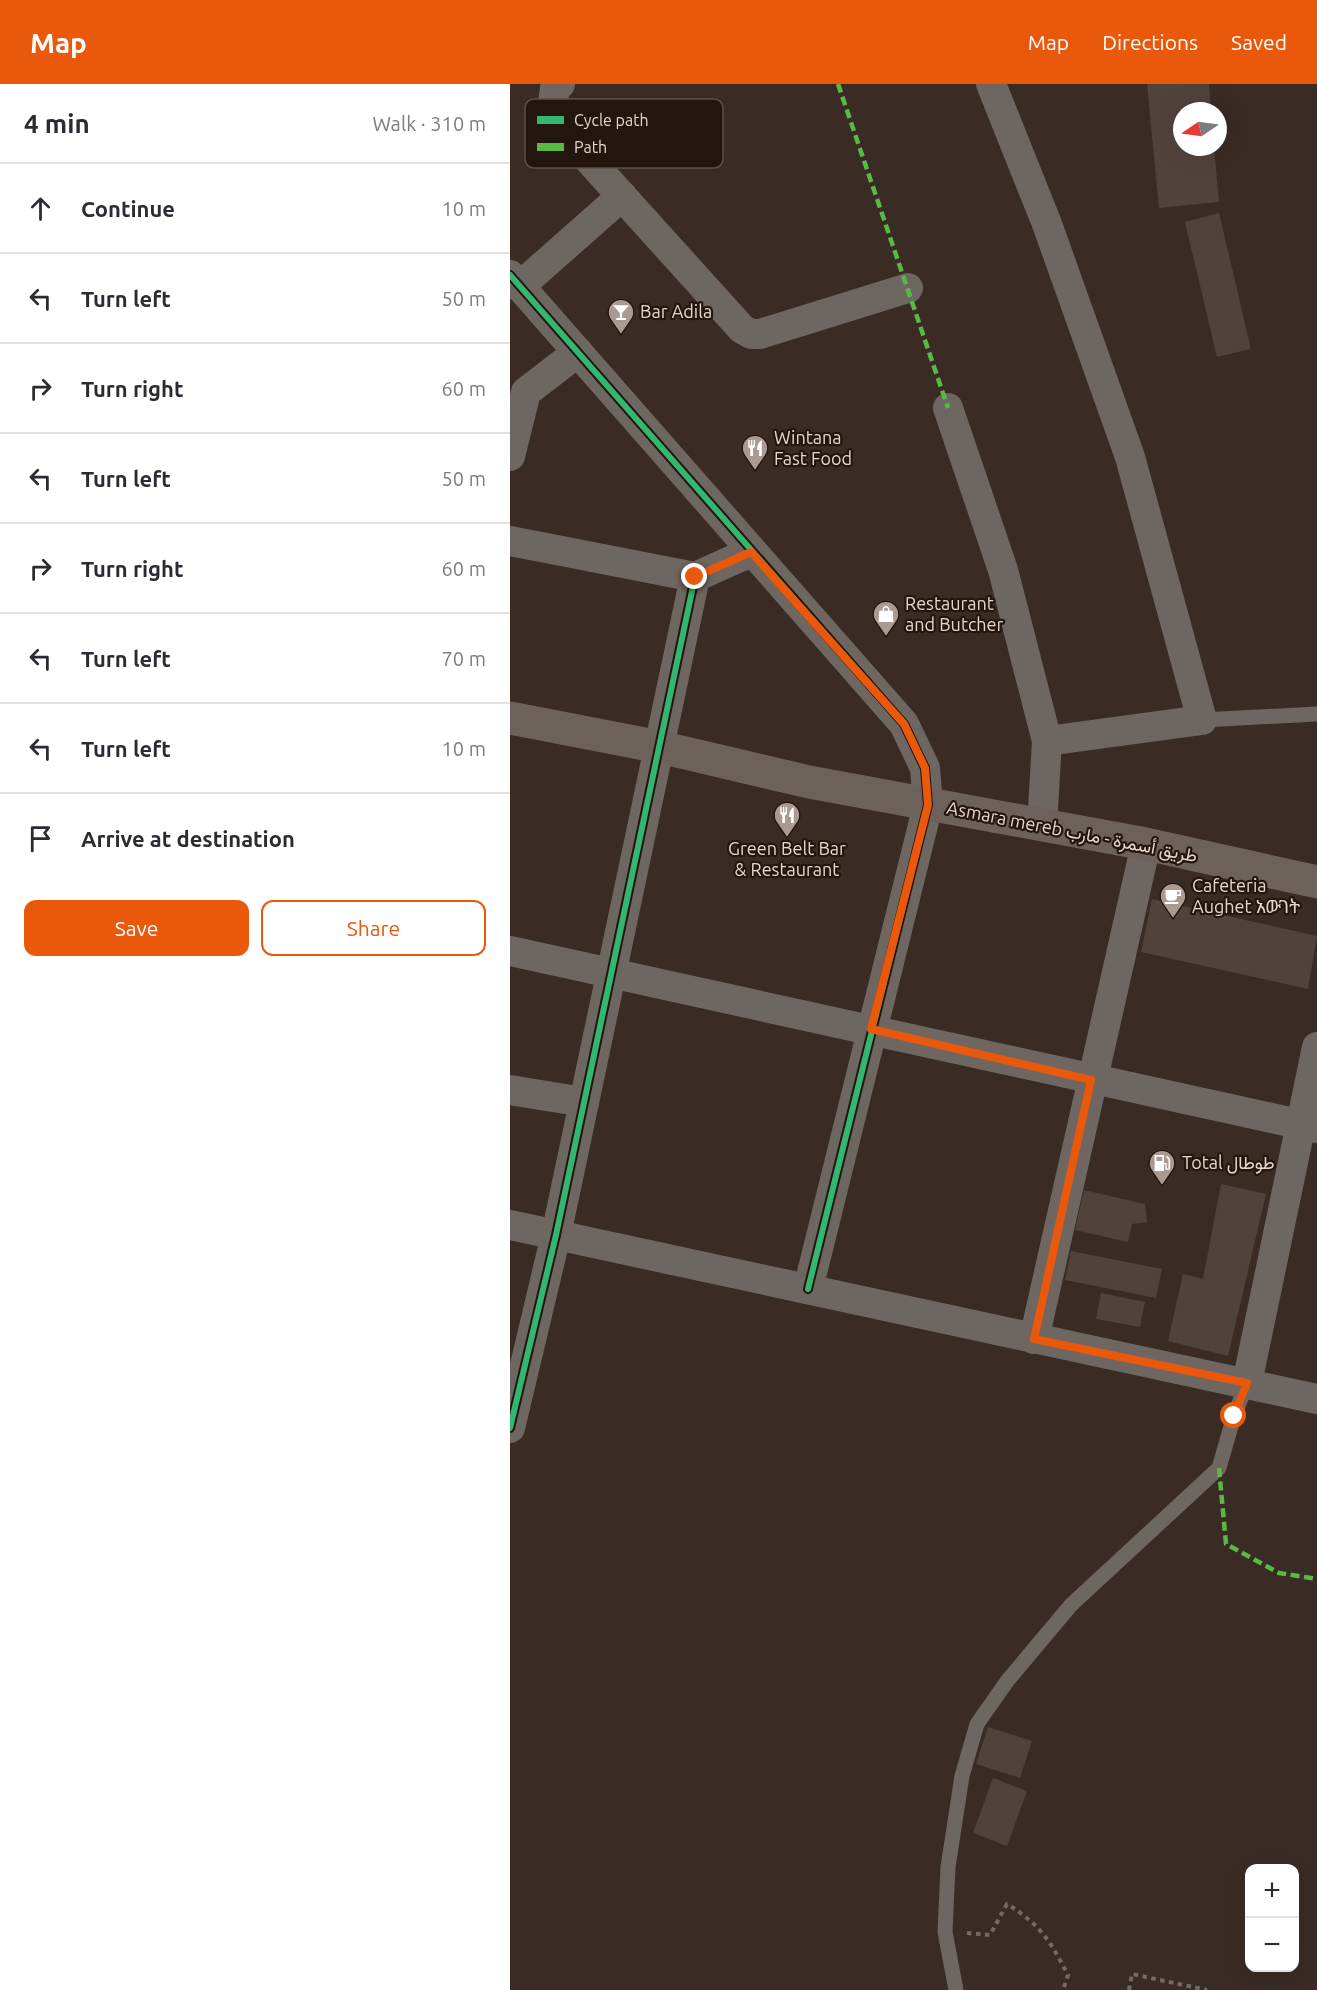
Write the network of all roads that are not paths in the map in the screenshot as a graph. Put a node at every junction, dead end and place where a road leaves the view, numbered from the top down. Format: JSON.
{"nodes":[{"id":1,"x":560,"y":84,"type":"edge"},
{"id":2,"x":992,"y":84,"type":"edge"},
{"id":3,"x":554,"y":99,"type":"edge"},
{"id":4,"x":597,"y":168,"type":"edge"},
{"id":5,"x":622,"y":196,"type":"junction"},
{"id":6,"x":515,"y":281,"type":"edge"},
{"id":7,"x":908,"y":288,"type":"dead end"},
{"id":8,"x":578,"y":352,"type":"junction"},
{"id":9,"x":518,"y":390,"type":"edge"},
{"id":10,"x":948,"y":408,"type":"dead end"},
{"id":11,"x":510,"y":456,"type":"edge"},
{"id":12,"x":510,"y":541,"type":"edge"},
{"id":13,"x":751,"y":552,"type":"junction"},
{"id":14,"x":695,"y":577,"type":"junction"},
{"id":15,"x":1317,"y":714,"type":"edge"},
{"id":16,"x":510,"y":718,"type":"edge"},
{"id":17,"x":1203,"y":720,"type":"junction"},
{"id":18,"x":1047,"y":741,"type":"junction"},
{"id":19,"x":660,"y":747,"type":"junction"},
{"id":20,"x":928,"y":805,"type":"junction"},
{"id":21,"x":1042,"y":826,"type":"junction"},
{"id":22,"x":1146,"y":844,"type":"junction"},
{"id":23,"x":1317,"y":882,"type":"edge"},
{"id":24,"x":510,"y":951,"type":"edge"},
{"id":25,"x":612,"y":973,"type":"junction"},
{"id":26,"x":871,"y":1029,"type":"junction"},
{"id":27,"x":1317,"y":1047,"type":"edge"},
{"id":28,"x":1091,"y":1080,"type":"junction"},
{"id":29,"x":510,"y":1090,"type":"edge"},
{"id":30,"x":584,"y":1102,"type":"junction"},
{"id":31,"x":1309,"y":1127,"type":"edge"},
{"id":32,"x":510,"y":1225,"type":"edge"},
{"id":33,"x":556,"y":1234,"type":"junction"},
{"id":34,"x":808,"y":1289,"type":"junction"},
{"id":35,"x":1034,"y":1339,"type":"junction"},
{"id":36,"x":1247,"y":1383,"type":"junction"},
{"id":37,"x":1317,"y":1399,"type":"edge"},
{"id":38,"x":511,"y":1418,"type":"edge"},
{"id":39,"x":956,"y":1990,"type":"edge"}],
"edges":[{"from":1,"to":3,"type":"street"},
{"from":2,"to":17,"type":"street"},
{"from":4,"to":5,"type":"street"},
{"from":5,"to":6,"type":"street"},
{"from":5,"to":7,"type":"street"},
{"from":6,"to":8,"type":"street"},
{"from":8,"to":9,"type":"street"},
{"from":8,"to":13,"type":"street"},
{"from":9,"to":11,"type":"street"},
{"from":10,"to":18,"type":"street"},
{"from":12,"to":14,"type":"street"},
{"from":13,"to":14,"type":"street"},
{"from":13,"to":20,"type":"street"},
{"from":14,"to":19,"type":"street"},
{"from":15,"to":17,"type":"lane"},
{"from":16,"to":19,"type":"highway","name":"Asmara mereb طريق أسمرة - مارب"},
{"from":17,"to":18,"type":"street"},
{"from":18,"to":21,"type":"street"},
{"from":19,"to":20,"type":"highway","name":"Asmara mereb طريق أسمرة - مارب"},
{"from":19,"to":25,"type":"street"},
{"from":20,"to":21,"type":"highway","name":"Asmara mereb طريق أسمرة - مارب"},
{"from":20,"to":26,"type":"street"},
{"from":21,"to":22,"type":"highway","name":"Asmara mereb طريق أسمرة - مارب"},
{"from":22,"to":23,"type":"highway","name":"Asmara mereb طريق أسمرة - مارب"},
{"from":22,"to":28,"type":"street"},
{"from":24,"to":25,"type":"street"},
{"from":25,"to":26,"type":"street"},
{"from":25,"to":30,"type":"street"},
{"from":26,"to":28,"type":"street"},
{"from":26,"to":34,"type":"street"},
{"from":27,"to":31,"type":"street"},
{"from":28,"to":31,"type":"street"},
{"from":28,"to":35,"type":"street"},
{"from":29,"to":30,"type":"street"},
{"from":30,"to":33,"type":"street"},
{"from":31,"to":36,"type":"street"},
{"from":32,"to":33,"type":"street"},
{"from":33,"to":34,"type":"street"},
{"from":33,"to":38,"type":"street"},
{"from":34,"to":35,"type":"street"},
{"from":35,"to":36,"type":"street"},
{"from":36,"to":37,"type":"street"},
{"from":36,"to":39,"type":"lane"}]}
